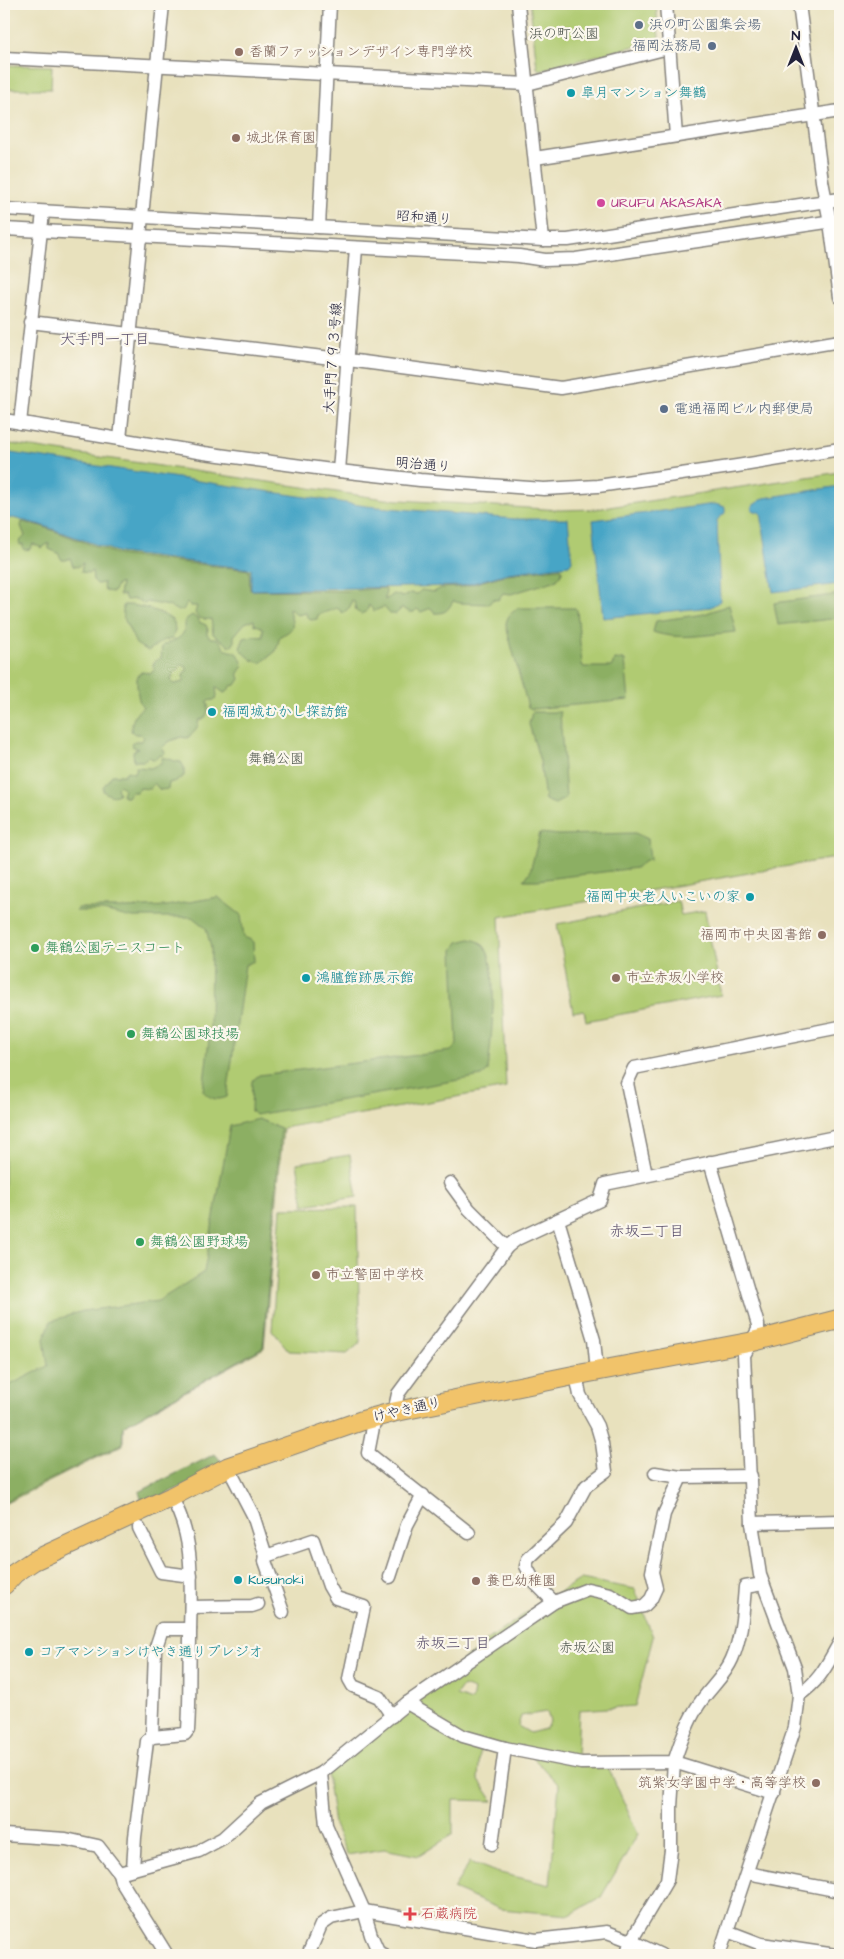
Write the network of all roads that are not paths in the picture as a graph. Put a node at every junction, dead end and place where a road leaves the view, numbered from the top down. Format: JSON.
{"nodes":[{"id":1,"x":164,"y":4,"type":"edge"},
{"id":2,"x":330,"y":4,"type":"edge"},
{"id":3,"x":518,"y":4,"type":"edge"},
{"id":4,"x":666,"y":4,"type":"edge"},
{"id":5,"x":799,"y":4,"type":"edge"},
{"id":6,"x":668,"y":48,"type":"junction"},
{"id":7,"x":4,"y":58,"type":"edge"},
{"id":8,"x":157,"y":65,"type":"junction"},
{"id":9,"x":327,"y":74,"type":"junction"},
{"id":10,"x":527,"y":84,"type":"junction"},
{"id":11,"x":840,"y":111,"type":"edge"},
{"id":12,"x":814,"y":116,"type":"junction"},
{"id":13,"x":676,"y":136,"type":"junction"},
{"id":14,"x":535,"y":158,"type":"junction"},
{"id":15,"x":840,"y":199,"type":"edge"},
{"id":16,"x":826,"y":202,"type":"junction"},
{"id":17,"x":4,"y":209,"type":"edge"},
{"id":18,"x":43,"y":212,"type":"junction"},
{"id":19,"x":142,"y":216,"type":"junction"},
{"id":20,"x":835,"y":221,"type":"edge"},
{"id":21,"x":319,"y":226,"type":"junction"},
{"id":22,"x":4,"y":229,"type":"edge"},
{"id":23,"x":40,"y":230,"type":"junction"},
{"id":24,"x":140,"y":237,"type":"junction"},
{"id":25,"x":543,"y":240,"type":"junction"},
{"id":26,"x":356,"y":248,"type":"junction"},
{"id":27,"x":840,"y":297,"type":"edge"},
{"id":28,"x":30,"y":322,"type":"junction"},
{"id":29,"x":129,"y":334,"type":"junction"},
{"id":30,"x":840,"y":341,"type":"edge"},
{"id":31,"x":348,"y":360,"type":"junction"},
{"id":32,"x":4,"y":420,"type":"edge"},
{"id":33,"x":20,"y":423,"type":"junction"},
{"id":34,"x":120,"y":439,"type":"junction"},
{"id":35,"x":840,"y":449,"type":"edge"},
{"id":36,"x":339,"y":471,"type":"junction"},
{"id":37,"x":840,"y":1027,"type":"edge"},
{"id":38,"x":840,"y":1136,"type":"edge"},
{"id":39,"x":710,"y":1162,"type":"junction"},
{"id":40,"x":646,"y":1175,"type":"junction"},
{"id":41,"x":450,"y":1183,"type":"dead end"},
{"id":42,"x":558,"y":1220,"type":"junction"},
{"id":43,"x":507,"y":1247,"type":"junction"},
{"id":44,"x":840,"y":1319,"type":"edge"},
{"id":45,"x":750,"y":1342,"type":"junction"},
{"id":46,"x":597,"y":1371,"type":"junction"},
{"id":47,"x":576,"y":1375,"type":"junction"},
{"id":48,"x":394,"y":1412,"type":"junction"},
{"id":49,"x":374,"y":1417,"type":"junction"},
{"id":50,"x":228,"y":1467,"type":"junction"},
{"id":51,"x":654,"y":1473,"type":"dead end"},
{"id":52,"x":680,"y":1476,"type":"junction"},
{"id":53,"x":751,"y":1476,"type":"junction"},
{"id":54,"x":423,"y":1495,"type":"junction"},
{"id":55,"x":171,"y":1497,"type":"junction"},
{"id":56,"x":840,"y":1521,"type":"edge"},
{"id":57,"x":752,"y":1523,"type":"junction"},
{"id":58,"x":140,"y":1528,"type":"dead end"},
{"id":59,"x":469,"y":1533,"type":"dead end"},
{"id":60,"x":266,"y":1556,"type":"junction"},
{"id":61,"x":191,"y":1576,"type":"junction"},
{"id":62,"x":390,"y":1577,"type":"dead end"},
{"id":63,"x":763,"y":1584,"type":"junction"},
{"id":64,"x":4,"y":1585,"type":"edge"},
{"id":65,"x":554,"y":1602,"type":"junction"},
{"id":66,"x":258,"y":1604,"type":"dead end"},
{"id":67,"x":191,"y":1607,"type":"junction"},
{"id":68,"x":282,"y":1612,"type":"dead end"},
{"id":69,"x":190,"y":1629,"type":"junction"},
{"id":70,"x":840,"y":1642,"type":"edge"},
{"id":71,"x":799,"y":1695,"type":"junction"},
{"id":72,"x":406,"y":1703,"type":"junction"},
{"id":73,"x":392,"y":1716,"type":"junction"},
{"id":74,"x":152,"y":1737,"type":"junction"},
{"id":75,"x":505,"y":1748,"type":"junction"},
{"id":76,"x":674,"y":1762,"type":"junction"},
{"id":77,"x":321,"y":1773,"type":"junction"},
{"id":78,"x":774,"y":1793,"type":"junction"},
{"id":79,"x":4,"y":1834,"type":"edge"},
{"id":80,"x":492,"y":1844,"type":"dead end"},
{"id":81,"x":133,"y":1869,"type":"junction"},
{"id":82,"x":747,"y":1872,"type":"junction"},
{"id":83,"x":118,"y":1873,"type":"junction"},
{"id":84,"x":840,"y":1891,"type":"edge"},
{"id":85,"x":364,"y":1911,"type":"junction"},
{"id":86,"x":728,"y":1931,"type":"junction"},
{"id":87,"x":631,"y":1940,"type":"junction"},
{"id":88,"x":167,"y":1955,"type":"edge"},
{"id":89,"x":308,"y":1955,"type":"edge"},
{"id":90,"x":384,"y":1955,"type":"edge"},
{"id":91,"x":626,"y":1955,"type":"edge"},
{"id":92,"x":661,"y":1955,"type":"edge"},
{"id":93,"x":719,"y":1955,"type":"edge"},
{"id":94,"x":836,"y":1955,"type":"edge"}],
"edges":[{"from":1,"to":8,"type":"street"},
{"from":2,"to":9,"type":"street"},
{"from":3,"to":10,"type":"street"},
{"from":4,"to":6,"type":"street"},
{"from":5,"to":12,"type":"street"},
{"from":6,"to":10,"type":"street"},
{"from":6,"to":13,"type":"street"},
{"from":7,"to":8,"type":"street"},
{"from":8,"to":9,"type":"street"},
{"from":8,"to":19,"type":"street"},
{"from":9,"to":10,"type":"street"},
{"from":9,"to":21,"type":"street"},
{"from":10,"to":14,"type":"street"},
{"from":11,"to":12,"type":"street"},
{"from":12,"to":13,"type":"street"},
{"from":12,"to":16,"type":"street"},
{"from":13,"to":14,"type":"street"},
{"from":14,"to":25,"type":"street"},
{"from":15,"to":16,"type":"street","name":"昭和通り"},
{"from":16,"to":20,"type":"street"},
{"from":16,"to":25,"type":"street","name":"昭和通り"},
{"from":17,"to":18,"type":"street","name":"昭和通り"},
{"from":18,"to":19,"type":"street","name":"昭和通り"},
{"from":18,"to":23,"type":"street"},
{"from":19,"to":21,"type":"street","name":"昭和通り"},
{"from":19,"to":24,"type":"street"},
{"from":20,"to":26,"type":"street"},
{"from":20,"to":27,"type":"street"},
{"from":21,"to":25,"type":"street","name":"昭和通り"},
{"from":22,"to":23,"type":"street"},
{"from":23,"to":24,"type":"street"},
{"from":23,"to":28,"type":"street"},
{"from":24,"to":26,"type":"street"},
{"from":24,"to":29,"type":"street"},
{"from":26,"to":31,"type":"street","name":"大手門７９３号線"},
{"from":28,"to":29,"type":"street"},
{"from":28,"to":33,"type":"street"},
{"from":29,"to":31,"type":"street"},
{"from":29,"to":34,"type":"street"},
{"from":30,"to":31,"type":"street"},
{"from":31,"to":36,"type":"street","name":"大手門７９３号線"},
{"from":32,"to":33,"type":"street","name":"明治通り"},
{"from":33,"to":34,"type":"street","name":"明治通り"},
{"from":34,"to":36,"type":"street","name":"明治通り"},
{"from":35,"to":36,"type":"street","name":"明治通り"},
{"from":37,"to":40,"type":"street"},
{"from":38,"to":39,"type":"street"},
{"from":39,"to":40,"type":"street"},
{"from":39,"to":45,"type":"street"},
{"from":40,"to":42,"type":"street"},
{"from":41,"to":43,"type":"street"},
{"from":42,"to":43,"type":"street"},
{"from":42,"to":46,"type":"street"},
{"from":43,"to":48,"type":"street"},
{"from":44,"to":45,"type":"highway","name":"けやき通り"},
{"from":45,"to":46,"type":"highway","name":"けやき通り"},
{"from":45,"to":53,"type":"street"},
{"from":46,"to":47,"type":"highway","name":"けやき通り"},
{"from":47,"to":48,"type":"highway","name":"けやき通り"},
{"from":47,"to":65,"type":"street"},
{"from":48,"to":49,"type":"highway","name":"けやき通り"},
{"from":49,"to":50,"type":"highway","name":"けやき通り"},
{"from":49,"to":54,"type":"street"},
{"from":50,"to":55,"type":"highway","name":"けやき通り"},
{"from":50,"to":60,"type":"street"},
{"from":51,"to":52,"type":"street"},
{"from":52,"to":53,"type":"street"},
{"from":52,"to":65,"type":"street"},
{"from":53,"to":57,"type":"street"},
{"from":54,"to":59,"type":"street"},
{"from":54,"to":62,"type":"street"},
{"from":55,"to":61,"type":"street"},
{"from":55,"to":64,"type":"highway","name":"けやき通り"},
{"from":56,"to":57,"type":"street"},
{"from":57,"to":63,"type":"street"},
{"from":58,"to":61,"type":"street"},
{"from":60,"to":68,"type":"street"},
{"from":60,"to":73,"type":"street"},
{"from":61,"to":67,"type":"street"},
{"from":63,"to":71,"type":"street"},
{"from":63,"to":76,"type":"street"},
{"from":65,"to":72,"type":"street"},
{"from":66,"to":67,"type":"street"},
{"from":67,"to":69,"type":"street"},
{"from":69,"to":74,"type":"street"},
{"from":69,"to":74,"type":"street"},
{"from":70,"to":71,"type":"street"},
{"from":71,"to":78,"type":"street"},
{"from":72,"to":73,"type":"street"},
{"from":72,"to":75,"type":"street"},
{"from":73,"to":77,"type":"street"},
{"from":74,"to":81,"type":"street"},
{"from":75,"to":76,"type":"street"},
{"from":75,"to":80,"type":"street"},
{"from":76,"to":78,"type":"street"},
{"from":76,"to":87,"type":"street"},
{"from":77,"to":81,"type":"street"},
{"from":77,"to":85,"type":"street"},
{"from":78,"to":82,"type":"street"},
{"from":79,"to":83,"type":"street"},
{"from":81,"to":83,"type":"street"},
{"from":82,"to":84,"type":"street"},
{"from":82,"to":86,"type":"street"},
{"from":83,"to":88,"type":"street"},
{"from":85,"to":87,"type":"street"},
{"from":85,"to":89,"type":"street"},
{"from":85,"to":90,"type":"street"},
{"from":86,"to":93,"type":"street"},
{"from":86,"to":94,"type":"street"},
{"from":87,"to":91,"type":"street"},
{"from":87,"to":92,"type":"street"}]}
